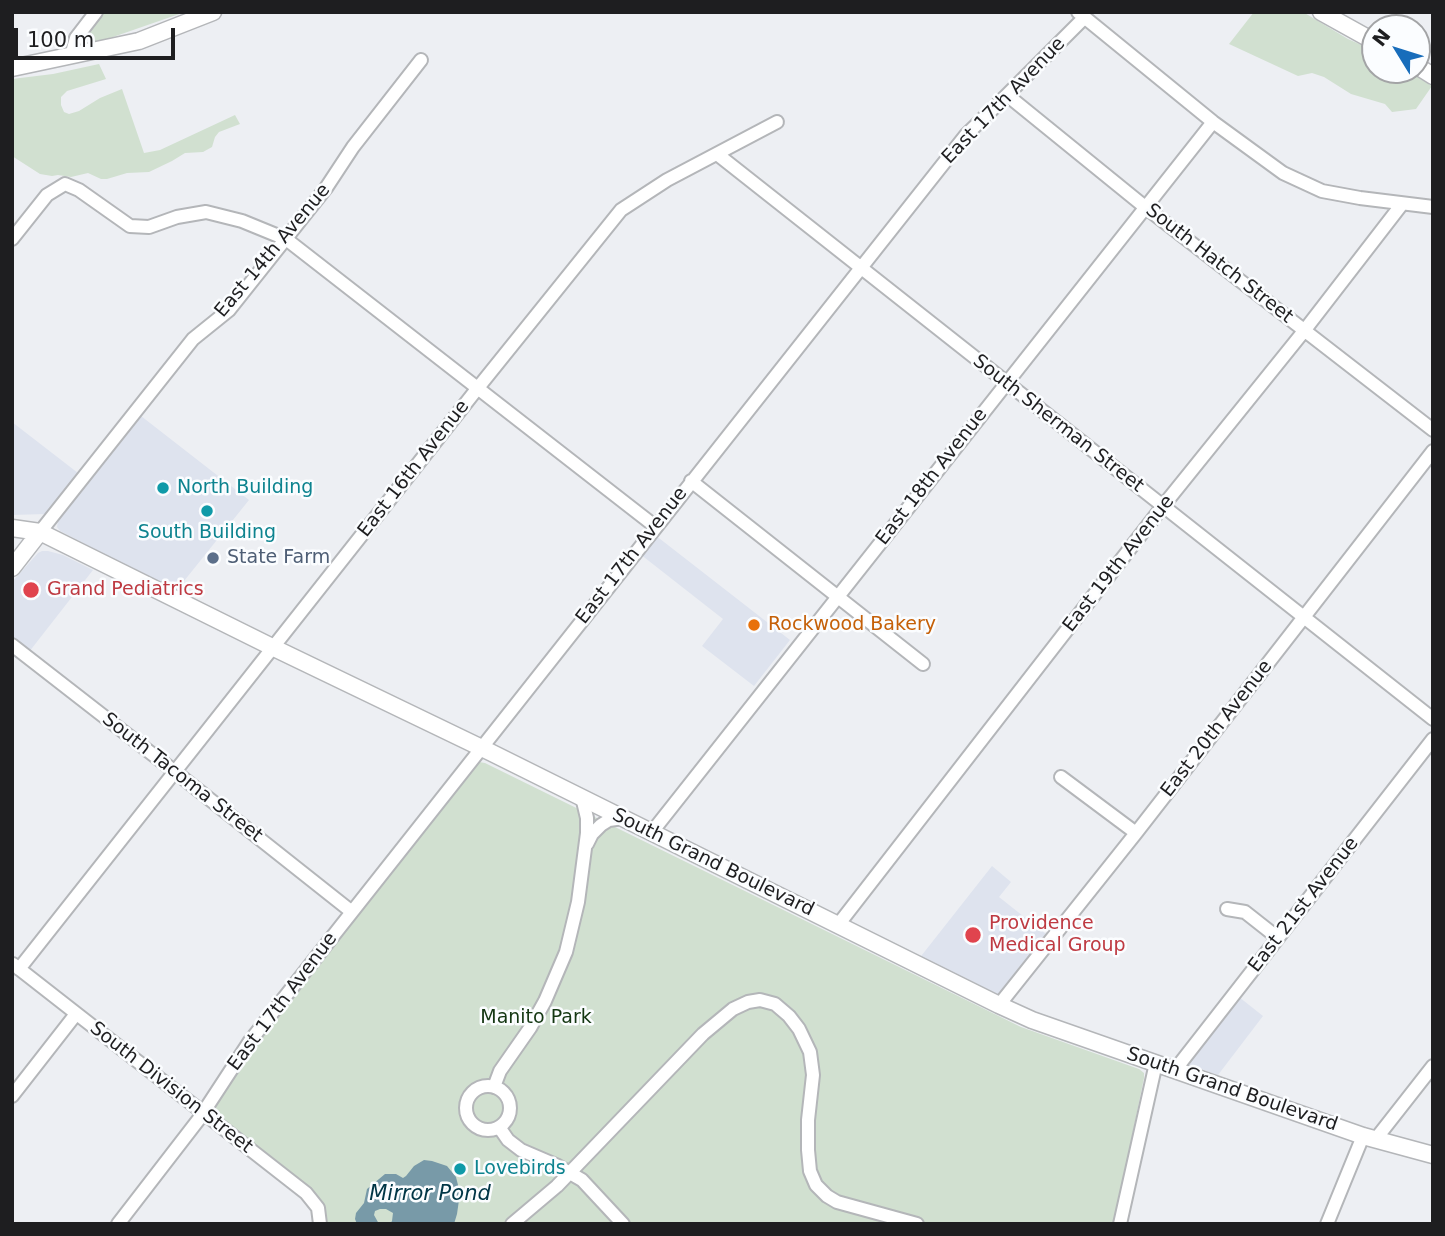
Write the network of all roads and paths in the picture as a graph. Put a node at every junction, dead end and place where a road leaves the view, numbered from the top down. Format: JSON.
{"nodes":[{"id":1,"x":96,"y":12,"type":"edge"},
{"id":2,"x":1321,"y":12,"type":"edge"},
{"id":3,"x":209,"y":13,"type":"edge"},
{"id":4,"x":1081,"y":15,"type":"edge"},
{"id":5,"x":1361,"y":34,"type":"edge"},
{"id":6,"x":71,"y":56,"type":"junction"},
{"id":7,"x":421,"y":61,"type":"dead end"},
{"id":8,"x":12,"y":68,"type":"edge"},
{"id":9,"x":1007,"y":95,"type":"junction"},
{"id":10,"x":777,"y":122,"type":"dead end"},
{"id":11,"x":1213,"y":122,"type":"junction"},
{"id":12,"x":717,"y":154,"type":"junction"},
{"id":13,"x":1402,"y":204,"type":"junction"},
{"id":14,"x":1145,"y":207,"type":"junction"},
{"id":15,"x":1433,"y":207,"type":"edge"},
{"id":16,"x":12,"y":239,"type":"edge"},
{"id":17,"x":286,"y":239,"type":"junction"},
{"id":18,"x":860,"y":268,"type":"junction"},
{"id":19,"x":1304,"y":331,"type":"junction"},
{"id":20,"x":1007,"y":383,"type":"junction"},
{"id":21,"x":477,"y":389,"type":"junction"},
{"id":22,"x":1433,"y":430,"type":"edge"},
{"id":23,"x":1433,"y":451,"type":"edge"},
{"id":24,"x":691,"y":481,"type":"junction"},
{"id":25,"x":1163,"y":506,"type":"junction"},
{"id":26,"x":656,"y":527,"type":"junction"},
{"id":27,"x":12,"y":528,"type":"edge"},
{"id":28,"x":40,"y":532,"type":"junction"},
{"id":29,"x":12,"y":568,"type":"edge"},
{"id":30,"x":837,"y":596,"type":"junction"},
{"id":31,"x":1303,"y":617,"type":"junction"},
{"id":32,"x":12,"y":645,"type":"edge"},
{"id":33,"x":272,"y":647,"type":"junction"},
{"id":34,"x":923,"y":664,"type":"dead end"},
{"id":35,"x":1433,"y":719,"type":"edge"},
{"id":36,"x":1433,"y":739,"type":"edge"},
{"id":37,"x":481,"y":747,"type":"junction"},
{"id":38,"x":174,"y":771,"type":"junction"},
{"id":39,"x":1061,"y":777,"type":"dead end"},
{"id":40,"x":582,"y":797,"type":"junction"},
{"id":41,"x":623,"y":818,"type":"junction"},
{"id":42,"x":652,"y":832,"type":"junction"},
{"id":43,"x":1136,"y":833,"type":"junction"},
{"id":44,"x":585,"y":848,"type":"junction"},
{"id":45,"x":1227,"y":909,"type":"dead end"},
{"id":46,"x":352,"y":912,"type":"junction"},
{"id":47,"x":838,"y":925,"type":"junction"},
{"id":48,"x":1278,"y":938,"type":"junction"},
{"id":49,"x":16,"y":967,"type":"edge"},
{"id":50,"x":999,"y":1005,"type":"junction"},
{"id":51,"x":76,"y":1014,"type":"junction"},
{"id":52,"x":1156,"y":1063,"type":"junction"},
{"id":53,"x":1433,"y":1066,"type":"edge"},
{"id":54,"x":1175,"y":1070,"type":"junction"},
{"id":55,"x":494,"y":1087,"type":"junction"},
{"id":56,"x":12,"y":1096,"type":"edge"},
{"id":57,"x":203,"y":1113,"type":"junction"},
{"id":58,"x":499,"y":1126,"type":"junction"},
{"id":59,"x":1369,"y":1138,"type":"junction"},
{"id":60,"x":1433,"y":1156,"type":"edge"},
{"id":61,"x":570,"y":1172,"type":"junction"},
{"id":62,"x":320,"y":1221,"type":"edge"},
{"id":63,"x":118,"y":1224,"type":"edge"},
{"id":64,"x":512,"y":1224,"type":"edge"},
{"id":65,"x":623,"y":1224,"type":"edge"},
{"id":66,"x":917,"y":1224,"type":"edge"},
{"id":67,"x":1120,"y":1224,"type":"edge"},
{"id":68,"x":1327,"y":1224,"type":"edge"}],
"edges":[{"from":1,"to":6,"type":"street"},
{"from":2,"to":5,"type":"main road"},
{"from":3,"to":6,"type":"main road"},
{"from":4,"to":9,"type":"street","name":"East 17th Avenue"},
{"from":4,"to":11,"type":"street"},
{"from":6,"to":8,"type":"main road"},
{"from":7,"to":17,"type":"street","name":"East 14th Avenue"},
{"from":9,"to":14,"type":"street","name":"South Hatch Street"},
{"from":9,"to":18,"type":"street","name":"East 17th Avenue"},
{"from":10,"to":12,"type":"street","name":"East 16th Avenue"},
{"from":11,"to":13,"type":"street"},
{"from":11,"to":14,"type":"street","name":"East 18th Avenue"},
{"from":12,"to":18,"type":"street","name":"South Sherman Street"},
{"from":12,"to":21,"type":"street","name":"East 16th Avenue"},
{"from":13,"to":15,"type":"street"},
{"from":13,"to":19,"type":"street","name":"East 19th Avenue"},
{"from":14,"to":19,"type":"street","name":"South Hatch Street"},
{"from":14,"to":20,"type":"street","name":"East 18th Avenue"},
{"from":16,"to":17,"type":"street"},
{"from":17,"to":21,"type":"street"},
{"from":17,"to":28,"type":"street","name":"East 14th Avenue"},
{"from":18,"to":20,"type":"street","name":"South Sherman Street"},
{"from":18,"to":24,"type":"street","name":"East 17th Avenue"},
{"from":19,"to":22,"type":"street","name":"South Hatch Street"},
{"from":19,"to":25,"type":"street","name":"East 19th Avenue"},
{"from":20,"to":25,"type":"street","name":"South Sherman Street"},
{"from":20,"to":30,"type":"street","name":"East 18th Avenue"},
{"from":21,"to":26,"type":"street"},
{"from":21,"to":33,"type":"street","name":"East 16th Avenue"},
{"from":23,"to":31,"type":"street","name":"East 20th Avenue"},
{"from":24,"to":26,"type":"street","name":"East 17th Avenue"},
{"from":24,"to":30,"type":"street"},
{"from":25,"to":31,"type":"street","name":"South Sherman Street"},
{"from":25,"to":47,"type":"street","name":"East 19th Avenue"},
{"from":26,"to":37,"type":"street","name":"East 17th Avenue"},
{"from":27,"to":28,"type":"main road","name":"South Grand Boulevard"},
{"from":28,"to":29,"type":"main road","name":"East 14th Avenue"},
{"from":28,"to":33,"type":"main road","name":"South Grand Boulevard"},
{"from":30,"to":34,"type":"street"},
{"from":30,"to":42,"type":"street","name":"East 18th Avenue"},
{"from":31,"to":35,"type":"street","name":"South Sherman Street"},
{"from":31,"to":43,"type":"street","name":"East 20th Avenue"},
{"from":32,"to":38,"type":"street","name":"South Tacoma Street"},
{"from":33,"to":37,"type":"main road","name":"South Grand Boulevard"},
{"from":33,"to":38,"type":"street","name":"East 16th Avenue"},
{"from":36,"to":48,"type":"street","name":"East 21st Avenue"},
{"from":37,"to":40,"type":"main road","name":"South Grand Boulevard"},
{"from":37,"to":46,"type":"street","name":"East 17th Avenue"},
{"from":38,"to":46,"type":"street","name":"South Tacoma Street"},
{"from":38,"to":49,"type":"street","name":"East 16th Avenue"},
{"from":39,"to":43,"type":"street"},
{"from":40,"to":41,"type":"main road","name":"South Grand Boulevard"},
{"from":40,"to":44,"type":"street"},
{"from":41,"to":42,"type":"main road","name":"South Grand Boulevard"},
{"from":41,"to":44,"type":"street"},
{"from":42,"to":47,"type":"main road","name":"South Grand Boulevard"},
{"from":43,"to":50,"type":"street","name":"East 20th Avenue"},
{"from":44,"to":55,"type":"street"},
{"from":45,"to":48,"type":"street"},
{"from":46,"to":57,"type":"street","name":"East 17th Avenue"},
{"from":47,"to":50,"type":"main road","name":"South Grand Boulevard"},
{"from":48,"to":54,"type":"street","name":"East 21st Avenue"},
{"from":49,"to":51,"type":"street","name":"South Division Street"},
{"from":50,"to":52,"type":"main road","name":"South Grand Boulevard"},
{"from":51,"to":56,"type":"street"},
{"from":51,"to":57,"type":"street","name":"South Division Street"},
{"from":52,"to":54,"type":"main road","name":"South Grand Boulevard"},
{"from":52,"to":67,"type":"street"},
{"from":53,"to":59,"type":"street"},
{"from":54,"to":59,"type":"main road","name":"South Grand Boulevard"},
{"from":55,"to":58,"type":"street"},
{"from":55,"to":58,"type":"street"},
{"from":57,"to":62,"type":"street","name":"South Division Street"},
{"from":57,"to":63,"type":"street","name":"East 17th Avenue"},
{"from":58,"to":61,"type":"street"},
{"from":59,"to":60,"type":"main road","name":"South Grand Boulevard"},
{"from":59,"to":68,"type":"street"},
{"from":61,"to":64,"type":"street"},
{"from":61,"to":65,"type":"street"},
{"from":61,"to":66,"type":"street"}]}
